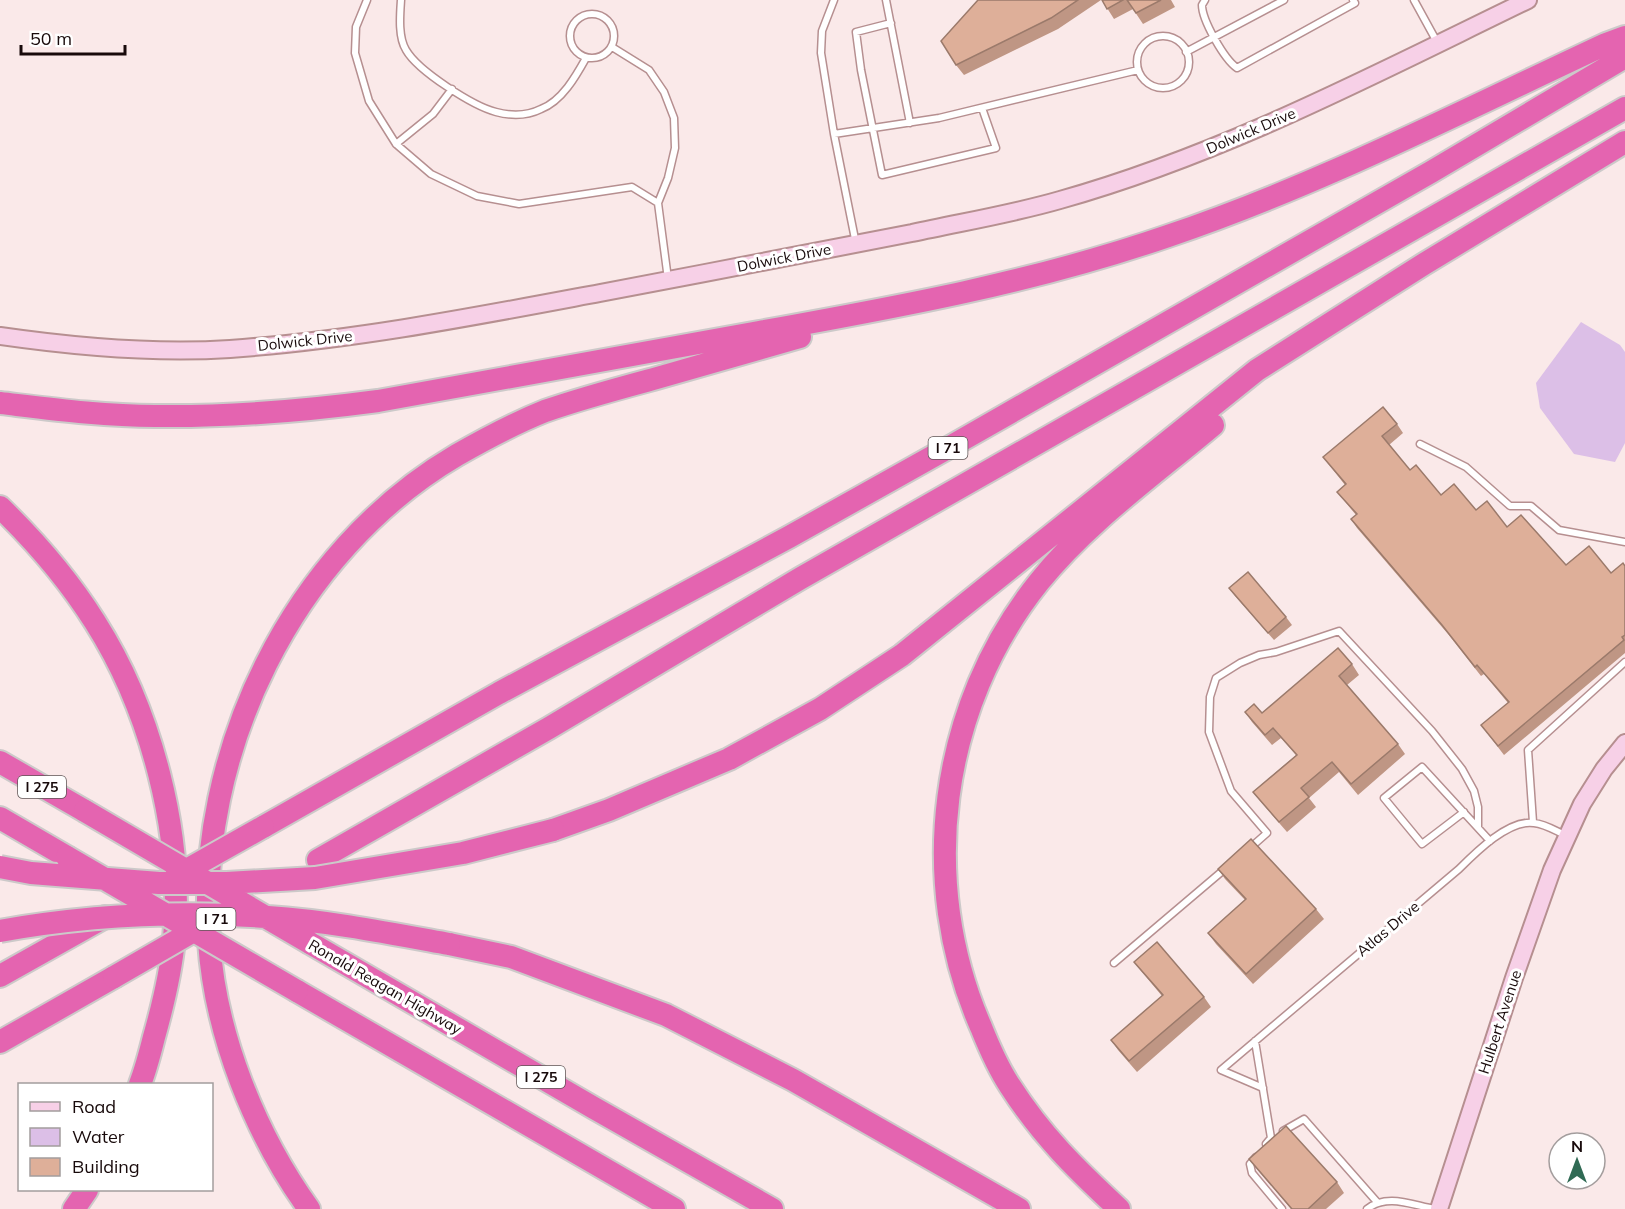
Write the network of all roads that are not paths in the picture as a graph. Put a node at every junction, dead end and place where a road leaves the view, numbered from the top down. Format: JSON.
{"nodes":[{"id":1,"x":367,"y":0,"type":"edge"},
{"id":2,"x":401,"y":0,"type":"edge"},
{"id":3,"x":834,"y":0,"type":"edge"},
{"id":4,"x":886,"y":0,"type":"edge"},
{"id":5,"x":1284,"y":0,"type":"edge"},
{"id":6,"x":1353,"y":0,"type":"edge"},
{"id":7,"x":1414,"y":0,"type":"edge"},
{"id":8,"x":1528,"y":0,"type":"edge"},
{"id":9,"x":1202,"y":2,"type":"edge"},
{"id":10,"x":891,"y":23,"type":"junction"},
{"id":11,"x":1215,"y":37,"type":"junction"},
{"id":12,"x":1625,"y":37,"type":"edge"},
{"id":13,"x":1438,"y":44,"type":"junction"},
{"id":14,"x":612,"y":47,"type":"junction"},
{"id":15,"x":1186,"y":52,"type":"junction"},
{"id":16,"x":1625,"y":57,"type":"edge"},
{"id":17,"x":586,"y":58,"type":"junction"},
{"id":18,"x":1138,"y":70,"type":"junction"},
{"id":19,"x":452,"y":89,"type":"junction"},
{"id":20,"x":982,"y":108,"type":"junction"},
{"id":21,"x":1625,"y":108,"type":"edge"},
{"id":22,"x":910,"y":123,"type":"junction"},
{"id":23,"x":872,"y":128,"type":"junction"},
{"id":24,"x":834,"y":134,"type":"junction"},
{"id":25,"x":1625,"y":142,"type":"edge"},
{"id":26,"x":396,"y":144,"type":"junction"},
{"id":27,"x":658,"y":203,"type":"junction"},
{"id":28,"x":857,"y":244,"type":"junction"},
{"id":29,"x":668,"y":280,"type":"junction"},
{"id":30,"x":925,"y":302,"type":"junction"},
{"id":31,"x":0,"y":336,"type":"edge"},
{"id":32,"x":1257,"y":370,"type":"junction"},
{"id":33,"x":0,"y":403,"type":"edge"},
{"id":34,"x":1420,"y":444,"type":"dead end"},
{"id":35,"x":0,"y":507,"type":"edge"},
{"id":36,"x":1625,"y":542,"type":"edge"},
{"id":37,"x":1625,"y":663,"type":"edge"},
{"id":38,"x":1625,"y":743,"type":"edge"},
{"id":39,"x":0,"y":762,"type":"edge"},
{"id":40,"x":1464,"y":812,"type":"junction"},
{"id":41,"x":0,"y":818,"type":"edge"},
{"id":42,"x":1533,"y":822,"type":"junction"},
{"id":43,"x":1478,"y":827,"type":"junction"},
{"id":44,"x":1567,"y":836,"type":"junction"},
{"id":45,"x":1490,"y":841,"type":"junction"},
{"id":46,"x":1240,"y":856,"type":"edge"},
{"id":47,"x":1231,"y":864,"type":"edge"},
{"id":48,"x":0,"y":867,"type":"edge"},
{"id":49,"x":0,"y":931,"type":"edge"},
{"id":50,"x":1114,"y":963,"type":"dead end"},
{"id":51,"x":0,"y":976,"type":"edge"},
{"id":52,"x":1255,"y":1041,"type":"junction"},
{"id":53,"x":0,"y":1042,"type":"edge"},
{"id":54,"x":140,"y":1083,"type":"edge"},
{"id":55,"x":1263,"y":1088,"type":"junction"},
{"id":56,"x":1271,"y":1138,"type":"junction"},
{"id":57,"x":86,"y":1191,"type":"edge"},
{"id":58,"x":1377,"y":1202,"type":"junction"},
{"id":59,"x":74,"y":1209,"type":"edge"},
{"id":60,"x":309,"y":1209,"type":"edge"},
{"id":61,"x":674,"y":1209,"type":"edge"},
{"id":62,"x":772,"y":1209,"type":"edge"},
{"id":63,"x":1019,"y":1209,"type":"edge"},
{"id":64,"x":1119,"y":1209,"type":"edge"},
{"id":65,"x":1282,"y":1209,"type":"edge"},
{"id":66,"x":1367,"y":1209,"type":"edge"},
{"id":67,"x":1437,"y":1209,"type":"edge"}],
"edges":[{"from":1,"to":26,"type":"lane"},
{"from":2,"to":19,"type":"lane"},
{"from":3,"to":24,"type":"lane"},
{"from":4,"to":10,"type":"lane"},
{"from":5,"to":11,"type":"lane"},
{"from":6,"to":11,"type":"lane"},
{"from":7,"to":13,"type":"lane"},
{"from":8,"to":13,"type":"main road","name":"Dolwick Drive"},
{"from":9,"to":11,"type":"lane"},
{"from":10,"to":22,"type":"lane"},
{"from":10,"to":23,"type":"lane"},
{"from":11,"to":15,"type":"lane"},
{"from":12,"to":30,"type":"highway"},
{"from":13,"to":28,"type":"main road","name":"Dolwick Drive"},
{"from":14,"to":17,"type":"lane"},
{"from":14,"to":17,"type":"lane"},
{"from":14,"to":27,"type":"lane"},
{"from":15,"to":18,"type":"lane"},
{"from":15,"to":18,"type":"lane"},
{"from":16,"to":51,"type":"highway","number":"I 71","bridge":true},
{"from":17,"to":19,"type":"lane"},
{"from":18,"to":20,"type":"lane"},
{"from":19,"to":26,"type":"lane"},
{"from":20,"to":22,"type":"lane"},
{"from":20,"to":23,"type":"lane"},
{"from":21,"to":53,"type":"highway","number":"I 71","bridge":true},
{"from":22,"to":23,"type":"lane"},
{"from":23,"to":24,"type":"lane"},
{"from":24,"to":28,"type":"lane"},
{"from":25,"to":32,"type":"highway"},
{"from":26,"to":27,"type":"lane"},
{"from":27,"to":29,"type":"lane"},
{"from":28,"to":29,"type":"main road","name":"Dolwick Drive"},
{"from":29,"to":31,"type":"main road","name":"Dolwick Drive"},
{"from":30,"to":33,"type":"highway"},
{"from":30,"to":60,"type":"highway"},
{"from":32,"to":48,"type":"highway","bridge":true},
{"from":32,"to":64,"type":"highway"},
{"from":34,"to":36,"type":"lane"},
{"from":35,"to":54,"type":"highway"},
{"from":37,"to":42,"type":"lane"},
{"from":38,"to":44,"type":"main road","name":"Hulbert Avenue"},
{"from":39,"to":62,"type":"highway","name":"Ronald Reagan Highway","number":"I 275","bridge":true},
{"from":40,"to":40,"type":"lane"},
{"from":40,"to":43,"type":"lane"},
{"from":41,"to":61,"type":"highway","bridge":true},
{"from":42,"to":44,"type":"lane"},
{"from":42,"to":45,"type":"lane","name":"Atlas Drive"},
{"from":43,"to":45,"type":"lane"},
{"from":43,"to":46,"type":"lane"},
{"from":44,"to":67,"type":"main road","name":"Hulbert Avenue"},
{"from":45,"to":52,"type":"lane","name":"Atlas Drive"},
{"from":47,"to":50,"type":"lane"},
{"from":49,"to":63,"type":"highway","bridge":true},
{"from":52,"to":55,"type":"lane"},
{"from":52,"to":55,"type":"lane","name":"Atlas Drive"},
{"from":55,"to":56,"type":"lane"},
{"from":56,"to":58,"type":"lane"},
{"from":56,"to":65,"type":"lane"},
{"from":57,"to":59,"type":"highway"},
{"from":58,"to":66,"type":"lane"},
{"from":58,"to":67,"type":"lane"}]}
